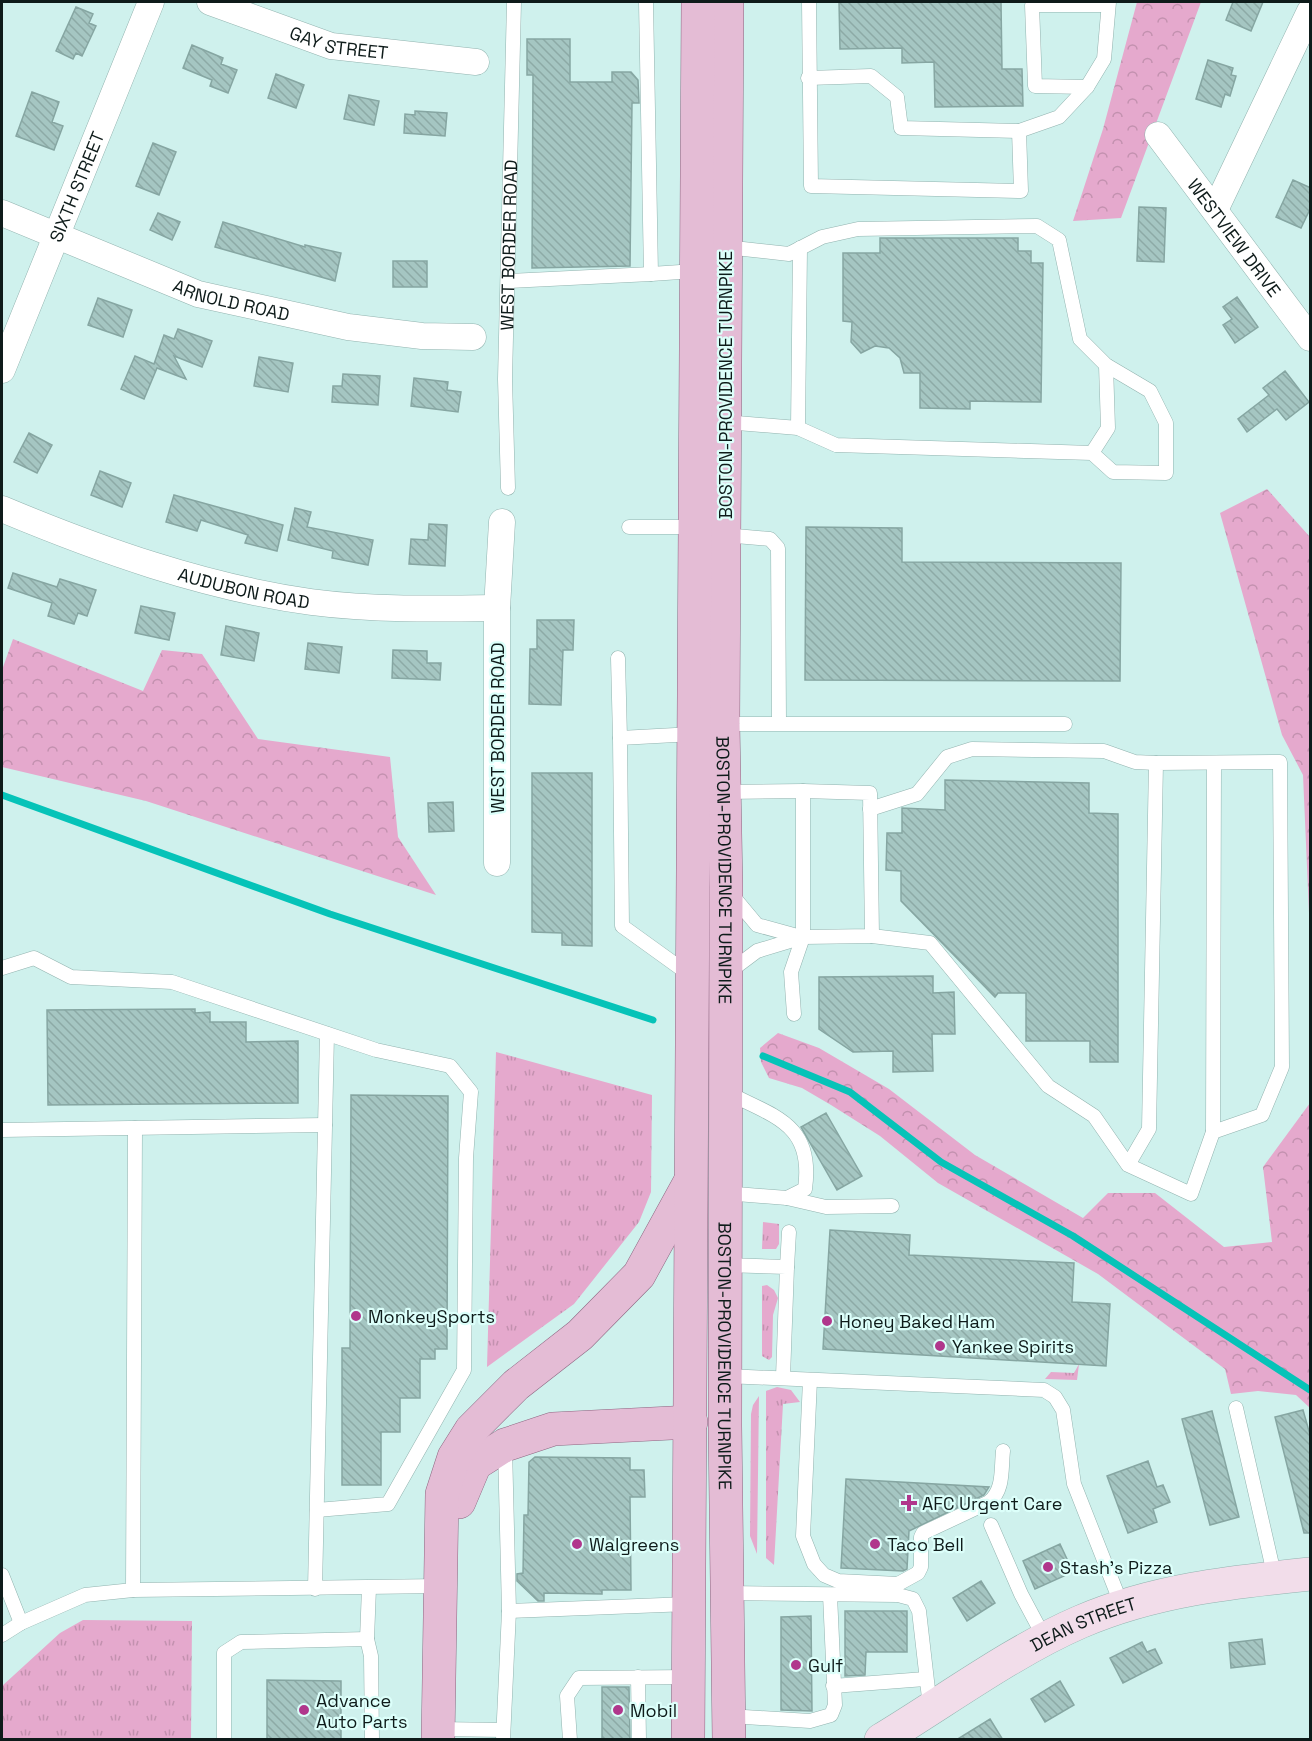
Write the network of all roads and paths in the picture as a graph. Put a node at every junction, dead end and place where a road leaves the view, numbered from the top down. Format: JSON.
{"nodes":[{"id":1,"x":151,"y":2,"type":"edge"},
{"id":2,"x":210,"y":2,"type":"edge"},
{"id":3,"x":514,"y":2,"type":"edge"},
{"id":4,"x":646,"y":2,"type":"edge"},
{"id":5,"x":698,"y":2,"type":"edge"},
{"id":6,"x":727,"y":2,"type":"edge"},
{"id":7,"x":809,"y":2,"type":"edge"},
{"id":8,"x":1109,"y":3,"type":"edge"},
{"id":9,"x":1311,"y":11,"type":"edge"},
{"id":10,"x":476,"y":62,"type":"dead end"},
{"id":11,"x":808,"y":78,"type":"junction"},
{"id":12,"x":1087,"y":87,"type":"junction"},
{"id":13,"x":1018,"y":131,"type":"junction"},
{"id":14,"x":1158,"y":135,"type":"dead end"},
{"id":15,"x":1215,"y":210,"type":"junction"},
{"id":16,"x":2,"y":213,"type":"edge"},
{"id":17,"x":58,"y":234,"type":"junction"},
{"id":18,"x":725,"y":247,"type":"junction"},
{"id":19,"x":800,"y":248,"type":"junction"},
{"id":20,"x":696,"y":271,"type":"junction"},
{"id":21,"x":651,"y":274,"type":"junction"},
{"id":22,"x":509,"y":281,"type":"junction"},
{"id":23,"x":473,"y":337,"type":"dead end"},
{"id":24,"x":1311,"y":338,"type":"edge"},
{"id":25,"x":1106,"y":365,"type":"junction"},
{"id":26,"x":2,"y":370,"type":"edge"},
{"id":27,"x":724,"y":422,"type":"junction"},
{"id":28,"x":798,"y":428,"type":"junction"},
{"id":29,"x":1092,"y":453,"type":"junction"},
{"id":30,"x":508,"y":488,"type":"dead end"},
{"id":31,"x":2,"y":509,"type":"edge"},
{"id":32,"x":502,"y":522,"type":"dead end"},
{"id":33,"x":629,"y":527,"type":"dead end"},
{"id":34,"x":709,"y":531,"type":"junction"},
{"id":35,"x":497,"y":608,"type":"junction"},
{"id":36,"x":618,"y":658,"type":"dead end"},
{"id":37,"x":779,"y":723,"type":"junction"},
{"id":38,"x":1065,"y":724,"type":"dead end"},
{"id":39,"x":708,"y":729,"type":"junction"},
{"id":40,"x":620,"y":738,"type":"junction"},
{"id":41,"x":1156,"y":763,"type":"junction"},
{"id":42,"x":1214,"y":763,"type":"junction"},
{"id":43,"x":803,"y":791,"type":"junction"},
{"id":44,"x":724,"y":792,"type":"junction"},
{"id":45,"x":870,"y":809,"type":"junction"},
{"id":46,"x":497,"y":863,"type":"dead end"},
{"id":47,"x":726,"y":887,"type":"junction"},
{"id":48,"x":872,"y":936,"type":"junction"},
{"id":49,"x":803,"y":938,"type":"junction"},
{"id":50,"x":2,"y":968,"type":"edge"},
{"id":51,"x":725,"y":975,"type":"junction"},
{"id":52,"x":693,"y":978,"type":"junction"},
{"id":53,"x":794,"y":1014,"type":"dead end"},
{"id":54,"x":327,"y":1034,"type":"junction"},
{"id":55,"x":725,"y":1092,"type":"junction"},
{"id":56,"x":325,"y":1125,"type":"junction"},
{"id":57,"x":135,"y":1128,"type":"junction"},
{"id":58,"x":2,"y":1130,"type":"edge"},
{"id":59,"x":1213,"y":1132,"type":"junction"},
{"id":60,"x":1128,"y":1165,"type":"junction"},
{"id":61,"x":692,"y":1178,"type":"junction"},
{"id":62,"x":724,"y":1193,"type":"junction"},
{"id":63,"x":787,"y":1197,"type":"junction"},
{"id":64,"x":892,"y":1206,"type":"dead end"},
{"id":65,"x":789,"y":1232,"type":"dead end"},
{"id":66,"x":724,"y":1265,"type":"junction"},
{"id":67,"x":787,"y":1267,"type":"junction"},
{"id":68,"x":726,"y":1376,"type":"junction"},
{"id":69,"x":783,"y":1377,"type":"junction"},
{"id":70,"x":810,"y":1380,"type":"junction"},
{"id":71,"x":1236,"y":1408,"type":"dead end"},
{"id":72,"x":691,"y":1422,"type":"junction"},
{"id":73,"x":505,"y":1445,"type":"junction"},
{"id":74,"x":1003,"y":1451,"type":"dead end"},
{"id":75,"x":317,"y":1510,"type":"junction"},
{"id":76,"x":991,"y":1525,"type":"dead end"},
{"id":77,"x":1311,"y":1574,"type":"edge"},
{"id":78,"x":2,"y":1575,"type":"edge"},
{"id":79,"x":1275,"y":1578,"type":"junction"},
{"id":80,"x":440,"y":1586,"type":"junction"},
{"id":81,"x":369,"y":1588,"type":"junction"},
{"id":82,"x":315,"y":1589,"type":"junction"},
{"id":83,"x":133,"y":1590,"type":"junction"},
{"id":84,"x":727,"y":1593,"type":"junction"},
{"id":85,"x":830,"y":1595,"type":"junction"},
{"id":86,"x":689,"y":1604,"type":"junction"},
{"id":87,"x":1122,"y":1606,"type":"junction"},
{"id":88,"x":509,"y":1611,"type":"junction"},
{"id":89,"x":21,"y":1623,"type":"junction"},
{"id":90,"x":2,"y":1635,"type":"edge"},
{"id":91,"x":1044,"y":1639,"type":"junction"},
{"id":92,"x":367,"y":1640,"type":"junction"},
{"id":93,"x":638,"y":1677,"type":"junction"},
{"id":94,"x":689,"y":1677,"type":"junction"},
{"id":95,"x":833,"y":1686,"type":"junction"},
{"id":96,"x":928,"y":1694,"type":"junction"},
{"id":97,"x":729,"y":1728,"type":"edge"},
{"id":98,"x":438,"y":1734,"type":"edge"},
{"id":99,"x":503,"y":1735,"type":"edge"},
{"id":100,"x":224,"y":1740,"type":"edge"},
{"id":101,"x":372,"y":1740,"type":"edge"},
{"id":102,"x":570,"y":1740,"type":"edge"},
{"id":103,"x":639,"y":1740,"type":"edge"},
{"id":104,"x":688,"y":1740,"type":"edge"},
{"id":105,"x":880,"y":1740,"type":"edge"}],
"edges":[{"from":1,"to":17,"type":"street","name":"SIXTH STREET"},
{"from":2,"to":10,"type":"street","name":"GAY STREET"},
{"from":3,"to":22,"type":"lane","name":"WEST BORDER ROAD"},
{"from":4,"to":21,"type":"lane"},
{"from":5,"to":20,"type":"main road","name":"BOSTON-PROVIDENCE TURNPIKE"},
{"from":6,"to":18,"type":"main road","name":"BOSTON-PROVIDENCE TURNPIKE"},
{"from":7,"to":11,"type":"lane"},
{"from":8,"to":12,"type":"lane"},
{"from":8,"to":12,"type":"lane"},
{"from":9,"to":15,"type":"street"},
{"from":11,"to":13,"type":"lane"},
{"from":11,"to":13,"type":"lane"},
{"from":12,"to":13,"type":"lane"},
{"from":14,"to":15,"type":"street","name":"WESTVIEW DRIVE"},
{"from":15,"to":24,"type":"street","name":"WESTVIEW DRIVE"},
{"from":16,"to":17,"type":"street","name":"ARNOLD ROAD"},
{"from":17,"to":23,"type":"street","name":"ARNOLD ROAD"},
{"from":17,"to":26,"type":"street","name":"SIXTH STREET"},
{"from":18,"to":19,"type":"lane"},
{"from":18,"to":27,"type":"main road","name":"BOSTON-PROVIDENCE TURNPIKE"},
{"from":19,"to":25,"type":"lane"},
{"from":19,"to":28,"type":"lane"},
{"from":20,"to":21,"type":"lane"},
{"from":20,"to":34,"type":"main road","name":"BOSTON-PROVIDENCE TURNPIKE"},
{"from":21,"to":22,"type":"lane"},
{"from":22,"to":30,"type":"lane","name":"WEST BORDER ROAD"},
{"from":25,"to":29,"type":"lane"},
{"from":25,"to":29,"type":"lane"},
{"from":27,"to":28,"type":"lane"},
{"from":27,"to":34,"type":"main road","name":"BOSTON-PROVIDENCE TURNPIKE"},
{"from":28,"to":29,"type":"lane"},
{"from":31,"to":35,"type":"street","name":"AUDUBON ROAD"},
{"from":32,"to":35,"type":"street","name":"WEST BORDER ROAD"},
{"from":33,"to":34,"type":"lane"},
{"from":34,"to":37,"type":"lane"},
{"from":34,"to":39,"type":"main road","name":"BOSTON-PROVIDENCE TURNPIKE"},
{"from":35,"to":46,"type":"street","name":"WEST BORDER ROAD"},
{"from":36,"to":40,"type":"lane"},
{"from":37,"to":38,"type":"lane"},
{"from":37,"to":39,"type":"lane"},
{"from":39,"to":40,"type":"lane"},
{"from":39,"to":44,"type":"main road","name":"BOSTON-PROVIDENCE TURNPIKE"},
{"from":39,"to":52,"type":"main road","name":"BOSTON-PROVIDENCE TURNPIKE"},
{"from":40,"to":52,"type":"lane"},
{"from":41,"to":42,"type":"lane"},
{"from":41,"to":45,"type":"lane"},
{"from":41,"to":60,"type":"lane"},
{"from":42,"to":59,"type":"lane"},
{"from":42,"to":59,"type":"lane"},
{"from":43,"to":44,"type":"lane"},
{"from":43,"to":45,"type":"lane"},
{"from":43,"to":49,"type":"lane"},
{"from":44,"to":47,"type":"main road","name":"BOSTON-PROVIDENCE TURNPIKE"},
{"from":45,"to":48,"type":"lane"},
{"from":47,"to":49,"type":"lane"},
{"from":47,"to":51,"type":"main road","name":"BOSTON-PROVIDENCE TURNPIKE"},
{"from":48,"to":49,"type":"lane"},
{"from":48,"to":60,"type":"lane"},
{"from":49,"to":51,"type":"lane"},
{"from":49,"to":53,"type":"lane"},
{"from":50,"to":54,"type":"lane"},
{"from":51,"to":55,"type":"main road","name":"BOSTON-PROVIDENCE TURNPIKE"},
{"from":52,"to":61,"type":"main road","name":"BOSTON-PROVIDENCE TURNPIKE"},
{"from":54,"to":56,"type":"lane"},
{"from":54,"to":75,"type":"lane"},
{"from":55,"to":62,"type":"main road","name":"BOSTON-PROVIDENCE TURNPIKE"},
{"from":55,"to":63,"type":"lane"},
{"from":56,"to":57,"type":"lane"},
{"from":56,"to":75,"type":"lane"},
{"from":57,"to":58,"type":"lane"},
{"from":57,"to":83,"type":"lane"},
{"from":59,"to":60,"type":"lane"},
{"from":61,"to":72,"type":"main road","name":"BOSTON-PROVIDENCE TURNPIKE"},
{"from":61,"to":80,"type":"main road"},
{"from":62,"to":63,"type":"lane"},
{"from":62,"to":66,"type":"main road","name":"BOSTON-PROVIDENCE TURNPIKE"},
{"from":63,"to":64,"type":"lane"},
{"from":65,"to":67,"type":"lane"},
{"from":66,"to":67,"type":"lane"},
{"from":66,"to":68,"type":"main road","name":"BOSTON-PROVIDENCE TURNPIKE"},
{"from":67,"to":69,"type":"lane"},
{"from":68,"to":69,"type":"lane"},
{"from":68,"to":84,"type":"main road","name":"BOSTON-PROVIDENCE TURNPIKE"},
{"from":69,"to":70,"type":"lane"},
{"from":70,"to":74,"type":"lane"},
{"from":70,"to":87,"type":"lane"},
{"from":71,"to":79,"type":"lane"},
{"from":72,"to":73,"type":"main road"},
{"from":72,"to":86,"type":"main road","name":"BOSTON-PROVIDENCE TURNPIKE"},
{"from":73,"to":80,"type":"main road"},
{"from":73,"to":88,"type":"lane"},
{"from":75,"to":82,"type":"lane"},
{"from":76,"to":91,"type":"lane"},
{"from":77,"to":79,"type":"main road","name":"DEAN STREET"},
{"from":78,"to":89,"type":"lane"},
{"from":79,"to":87,"type":"main road","name":"DEAN STREET"},
{"from":80,"to":81,"type":"lane"},
{"from":80,"to":98,"type":"main road"},
{"from":81,"to":82,"type":"lane"},
{"from":81,"to":92,"type":"lane"},
{"from":82,"to":83,"type":"lane"},
{"from":83,"to":89,"type":"lane"},
{"from":84,"to":85,"type":"lane"},
{"from":84,"to":97,"type":"main road","name":"BOSTON-PROVIDENCE TURNPIKE"},
{"from":85,"to":95,"type":"lane"},
{"from":85,"to":96,"type":"lane"},
{"from":86,"to":88,"type":"lane"},
{"from":86,"to":94,"type":"main road","name":"BOSTON-PROVIDENCE TURNPIKE"},
{"from":87,"to":91,"type":"main road","name":"DEAN STREET"},
{"from":88,"to":99,"type":"lane"},
{"from":89,"to":90,"type":"lane"},
{"from":91,"to":96,"type":"main road","name":"DEAN STREET"},
{"from":92,"to":100,"type":"lane"},
{"from":92,"to":101,"type":"lane"},
{"from":93,"to":94,"type":"lane"},
{"from":93,"to":102,"type":"lane"},
{"from":93,"to":103,"type":"lane"},
{"from":94,"to":104,"type":"main road","name":"BOSTON-PROVIDENCE TURNPIKE"},
{"from":95,"to":96,"type":"lane"},
{"from":95,"to":97,"type":"lane"},
{"from":96,"to":105,"type":"main road","name":"DEAN STREET"},
{"from":98,"to":99,"type":"lane"}]}
